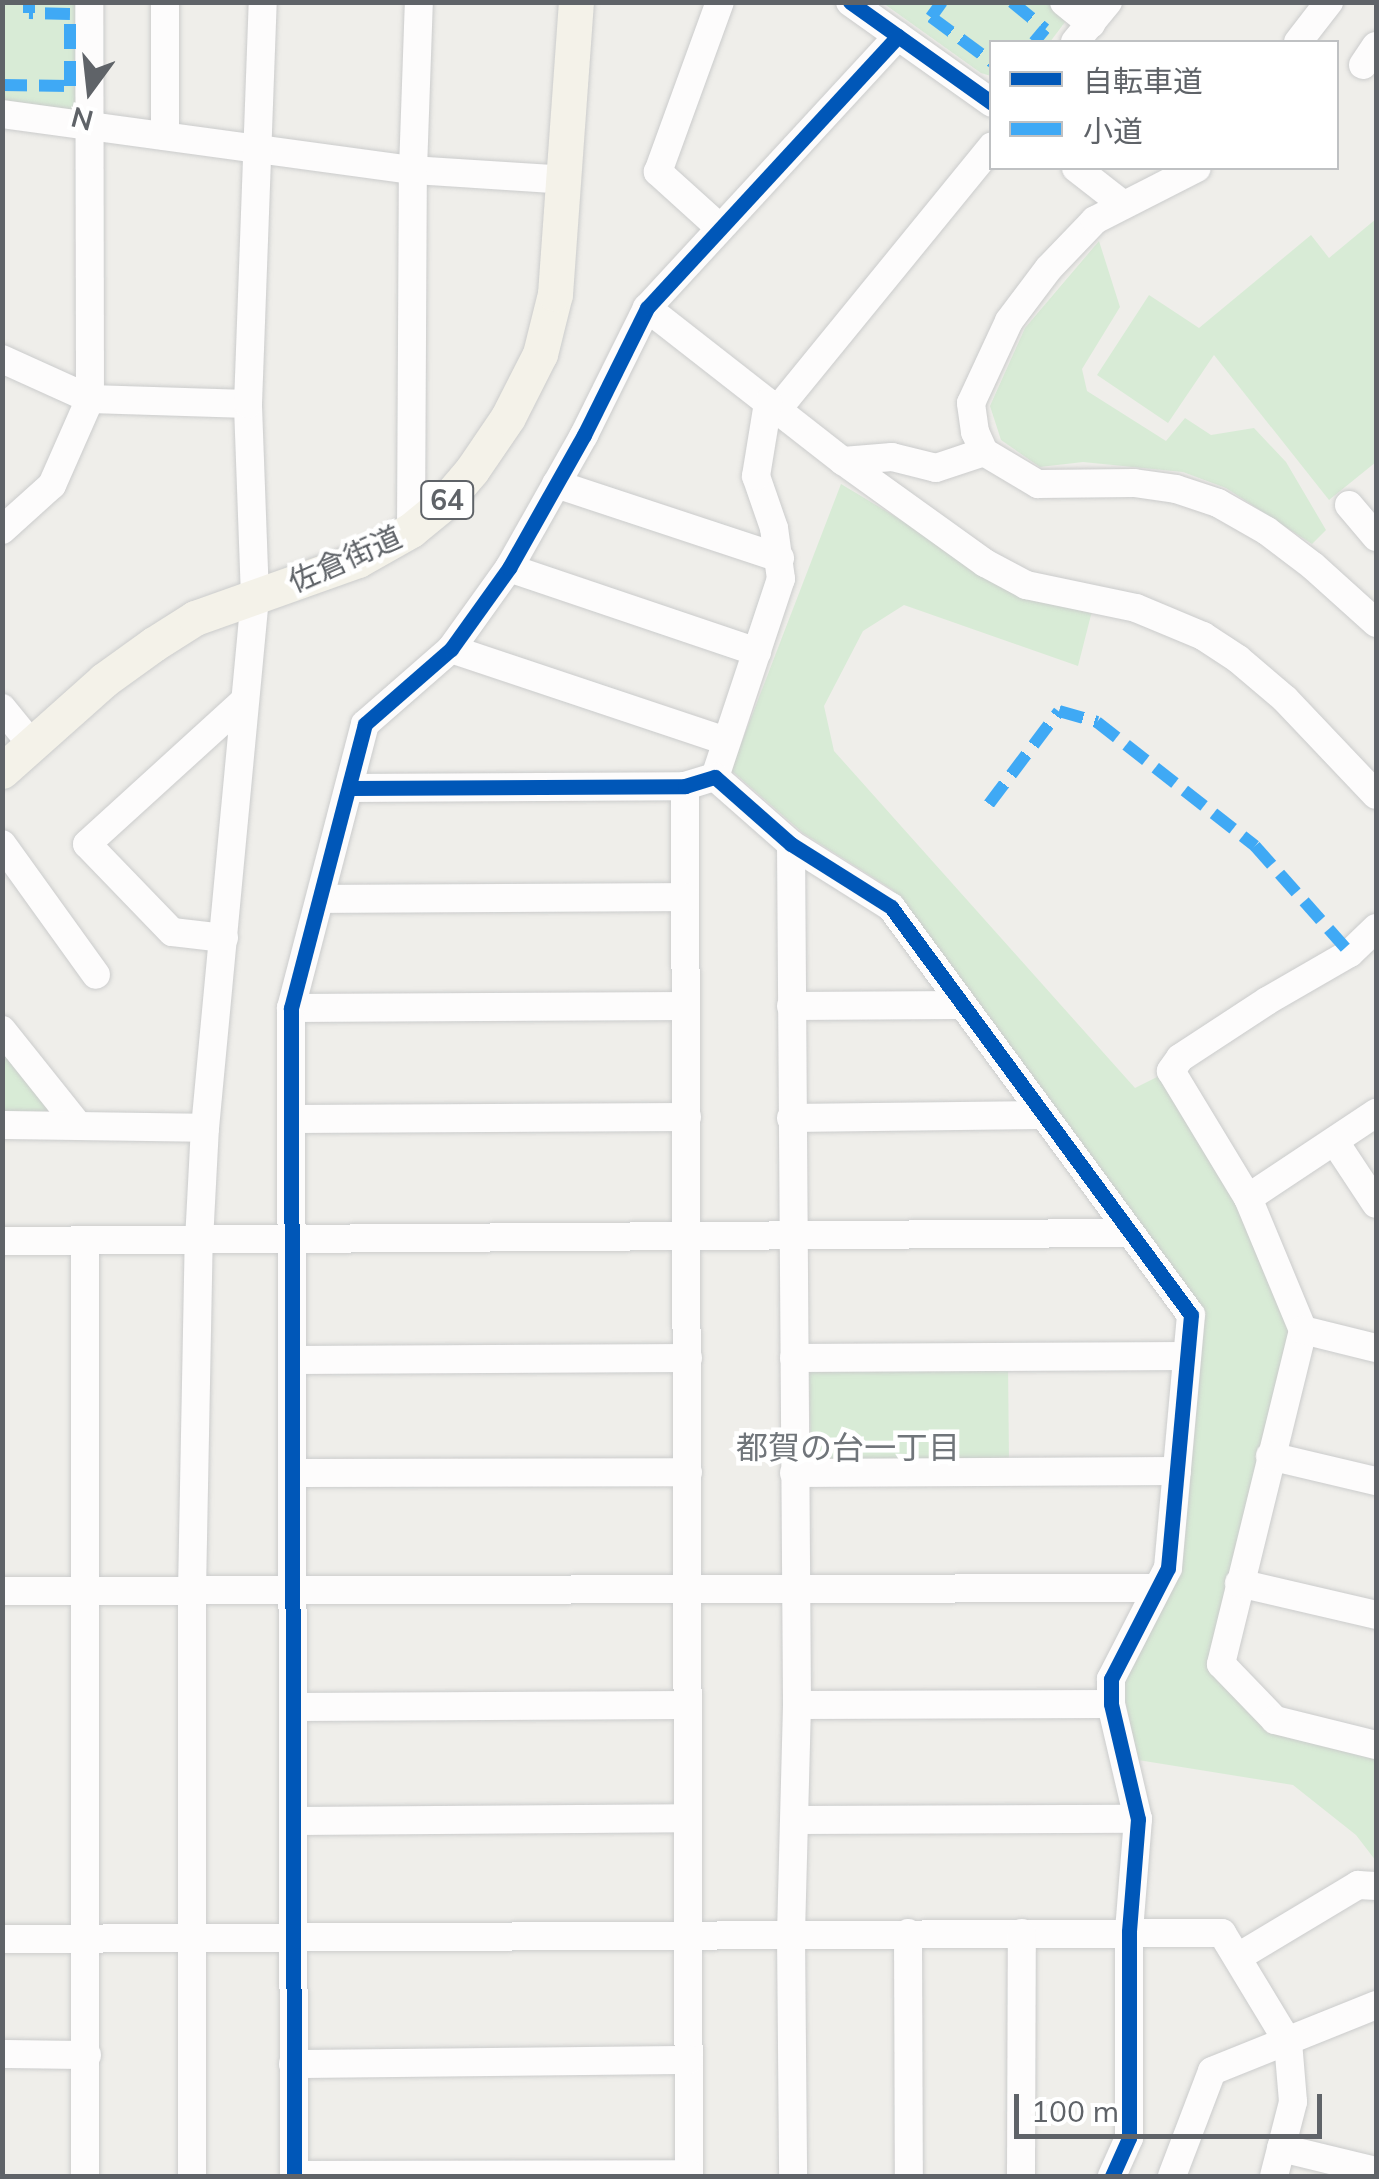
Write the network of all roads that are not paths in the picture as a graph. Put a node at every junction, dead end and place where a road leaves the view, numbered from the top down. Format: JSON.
{"nodes":[{"id":1,"x":89,"y":2,"type":"edge"},
{"id":2,"x":165,"y":2,"type":"edge"},
{"id":3,"x":263,"y":2,"type":"edge"},
{"id":4,"x":419,"y":2,"type":"edge"},
{"id":5,"x":576,"y":2,"type":"edge"},
{"id":6,"x":720,"y":2,"type":"edge"},
{"id":7,"x":850,"y":2,"type":"edge"},
{"id":8,"x":1064,"y":2,"type":"edge"},
{"id":9,"x":1329,"y":2,"type":"edge"},
{"id":10,"x":1091,"y":23,"type":"edge"},
{"id":11,"x":898,"y":36,"type":"junction"},
{"id":12,"x":1300,"y":40,"type":"edge"},
{"id":13,"x":989,"y":101,"type":"edge"},
{"id":14,"x":2,"y":114,"type":"edge"},
{"id":15,"x":89,"y":126,"type":"junction"},
{"id":16,"x":164,"y":136,"type":"junction"},
{"id":17,"x":258,"y":149,"type":"junction"},
{"id":18,"x":989,"y":150,"type":"edge"},
{"id":19,"x":413,"y":170,"type":"junction"},
{"id":20,"x":1079,"y":170,"type":"edge"},
{"id":21,"x":1193,"y":170,"type":"edge"},
{"id":22,"x":566,"y":180,"type":"junction"},
{"id":23,"x":1122,"y":204,"type":"junction"},
{"id":24,"x":720,"y":228,"type":"junction"},
{"id":25,"x":646,"y":308,"type":"junction"},
{"id":26,"x":2,"y":358,"type":"edge"},
{"id":27,"x":90,"y":399,"type":"junction"},
{"id":28,"x":248,"y":404,"type":"junction"},
{"id":29,"x":772,"y":407,"type":"junction"},
{"id":30,"x":984,"y":452,"type":"junction"},
{"id":31,"x":843,"y":460,"type":"junction"},
{"id":32,"x":556,"y":484,"type":"junction"},
{"id":33,"x":1349,"y":505,"type":"dead end"},
{"id":34,"x":2,"y":530,"type":"edge"},
{"id":35,"x":412,"y":530,"type":"junction"},
{"id":36,"x":1376,"y":536,"type":"edge"},
{"id":37,"x":780,"y":558,"type":"junction"},
{"id":38,"x":508,"y":568,"type":"junction"},
{"id":39,"x":255,"y":597,"type":"junction"},
{"id":40,"x":1376,"y":623,"type":"edge"},
{"id":41,"x":451,"y":649,"type":"junction"},
{"id":42,"x":757,"y":652,"type":"junction"},
{"id":43,"x":242,"y":703,"type":"junction"},
{"id":44,"x":2,"y":708,"type":"edge"},
{"id":45,"x":726,"y":742,"type":"junction"},
{"id":46,"x":32,"y":744,"type":"junction"},
{"id":47,"x":2,"y":771,"type":"edge"},
{"id":48,"x":715,"y":777,"type":"junction"},
{"id":49,"x":685,"y":786,"type":"junction"},
{"id":50,"x":350,"y":788,"type":"junction"},
{"id":51,"x":1376,"y":796,"type":"edge"},
{"id":52,"x":2,"y":844,"type":"edge"},
{"id":53,"x":791,"y":844,"type":"junction"},
{"id":54,"x":685,"y":897,"type":"junction"},
{"id":55,"x":322,"y":899,"type":"junction"},
{"id":56,"x":1376,"y":928,"type":"edge"},
{"id":57,"x":224,"y":938,"type":"junction"},
{"id":58,"x":96,"y":975,"type":"dead end"},
{"id":59,"x":963,"y":1005,"type":"junction"},
{"id":60,"x":686,"y":1006,"type":"junction"},
{"id":61,"x":790,"y":1006,"type":"junction"},
{"id":62,"x":291,"y":1008,"type":"junction"},
{"id":63,"x":2,"y":1030,"type":"edge"},
{"id":64,"x":1376,"y":1114,"type":"edge"},
{"id":65,"x":1043,"y":1116,"type":"junction"},
{"id":66,"x":687,"y":1117,"type":"junction"},
{"id":67,"x":791,"y":1118,"type":"junction"},
{"id":68,"x":293,"y":1120,"type":"junction"},
{"id":69,"x":77,"y":1124,"type":"junction"},
{"id":70,"x":2,"y":1125,"type":"edge"},
{"id":71,"x":205,"y":1128,"type":"junction"},
{"id":72,"x":1335,"y":1142,"type":"junction"},
{"id":73,"x":1248,"y":1198,"type":"junction"},
{"id":74,"x":1376,"y":1204,"type":"edge"},
{"id":75,"x":1129,"y":1232,"type":"junction"},
{"id":76,"x":791,"y":1236,"type":"junction"},
{"id":77,"x":687,"y":1238,"type":"junction"},
{"id":78,"x":85,"y":1240,"type":"junction"},
{"id":79,"x":199,"y":1240,"type":"junction"},
{"id":80,"x":2,"y":1241,"type":"edge"},
{"id":81,"x":294,"y":1241,"type":"junction"},
{"id":82,"x":1303,"y":1330,"type":"junction"},
{"id":83,"x":1376,"y":1348,"type":"edge"},
{"id":84,"x":1187,"y":1356,"type":"junction"},
{"id":85,"x":688,"y":1358,"type":"junction"},
{"id":86,"x":794,"y":1358,"type":"junction"},
{"id":87,"x":294,"y":1360,"type":"junction"},
{"id":88,"x":1270,"y":1456,"type":"junction"},
{"id":89,"x":1176,"y":1471,"type":"junction"},
{"id":90,"x":688,"y":1472,"type":"junction"},
{"id":91,"x":794,"y":1472,"type":"junction"},
{"id":92,"x":294,"y":1473,"type":"junction"},
{"id":93,"x":1376,"y":1481,"type":"edge"},
{"id":94,"x":1240,"y":1583,"type":"junction"},
{"id":95,"x":689,"y":1588,"type":"junction"},
{"id":96,"x":794,"y":1588,"type":"junction"},
{"id":97,"x":1156,"y":1588,"type":"junction"},
{"id":98,"x":192,"y":1590,"type":"junction"},
{"id":99,"x":2,"y":1591,"type":"edge"},
{"id":100,"x":86,"y":1591,"type":"junction"},
{"id":101,"x":294,"y":1591,"type":"junction"},
{"id":102,"x":1376,"y":1615,"type":"edge"},
{"id":103,"x":1111,"y":1704,"type":"junction"},
{"id":104,"x":686,"y":1705,"type":"junction"},
{"id":105,"x":796,"y":1705,"type":"junction"},
{"id":106,"x":296,"y":1708,"type":"junction"},
{"id":107,"x":1376,"y":1745,"type":"edge"},
{"id":108,"x":687,"y":1818,"type":"junction"},
{"id":109,"x":1138,"y":1819,"type":"junction"},
{"id":110,"x":796,"y":1820,"type":"junction"},
{"id":111,"x":296,"y":1821,"type":"junction"},
{"id":112,"x":1376,"y":1886,"type":"edge"},
{"id":113,"x":1129,"y":1932,"type":"junction"},
{"id":114,"x":1022,"y":1933,"type":"junction"},
{"id":115,"x":688,"y":1934,"type":"junction"},
{"id":116,"x":792,"y":1934,"type":"junction"},
{"id":117,"x":908,"y":1934,"type":"junction"},
{"id":118,"x":296,"y":1937,"type":"junction"},
{"id":119,"x":2,"y":1938,"type":"edge"},
{"id":120,"x":87,"y":1938,"type":"junction"},
{"id":121,"x":192,"y":1938,"type":"junction"},
{"id":122,"x":1238,"y":1957,"type":"junction"},
{"id":123,"x":1376,"y":2004,"type":"edge"},
{"id":124,"x":1288,"y":2042,"type":"junction"},
{"id":125,"x":2,"y":2054,"type":"edge"},
{"id":126,"x":87,"y":2055,"type":"junction"},
{"id":127,"x":689,"y":2060,"type":"junction"},
{"id":128,"x":293,"y":2064,"type":"junction"},
{"id":129,"x":1281,"y":2148,"type":"junction"},
{"id":130,"x":1376,"y":2171,"type":"edge"},
{"id":131,"x":84,"y":2176,"type":"edge"},
{"id":132,"x":192,"y":2176,"type":"edge"},
{"id":133,"x":294,"y":2176,"type":"edge"},
{"id":134,"x":690,"y":2176,"type":"edge"},
{"id":135,"x":793,"y":2176,"type":"edge"},
{"id":136,"x":909,"y":2176,"type":"edge"},
{"id":137,"x":1021,"y":2176,"type":"edge"},
{"id":138,"x":1112,"y":2176,"type":"edge"},
{"id":139,"x":1172,"y":2176,"type":"edge"},
{"id":140,"x":1274,"y":2176,"type":"edge"}],
"edges":[{"from":1,"to":15,"type":"street"},
{"from":2,"to":16,"type":"street"},
{"from":3,"to":17,"type":"street"},
{"from":4,"to":19,"type":"street"},
{"from":5,"to":22,"type":"main road","name":"佐倉街道","number":"64"},
{"from":6,"to":24,"type":"street"},
{"from":7,"to":11,"type":"street"},
{"from":8,"to":10,"type":"street"},
{"from":9,"to":12,"type":"street"},
{"from":11,"to":13,"type":"street"},
{"from":11,"to":24,"type":"street"},
{"from":14,"to":15,"type":"street"},
{"from":15,"to":16,"type":"street"},
{"from":15,"to":27,"type":"street"},
{"from":16,"to":17,"type":"street"},
{"from":17,"to":19,"type":"street"},
{"from":17,"to":28,"type":"street"},
{"from":18,"to":29,"type":"street"},
{"from":19,"to":22,"type":"street"},
{"from":19,"to":35,"type":"street"},
{"from":20,"to":23,"type":"street"},
{"from":21,"to":23,"type":"street"},
{"from":22,"to":35,"type":"main road","name":"佐倉街道","number":"64"},
{"from":23,"to":30,"type":"street"},
{"from":24,"to":25,"type":"street"},
{"from":25,"to":29,"type":"street"},
{"from":25,"to":32,"type":"street"},
{"from":26,"to":27,"type":"street"},
{"from":27,"to":28,"type":"street"},
{"from":27,"to":34,"type":"street"},
{"from":28,"to":39,"type":"street"},
{"from":29,"to":31,"type":"street"},
{"from":29,"to":37,"type":"street"},
{"from":30,"to":31,"type":"street"},
{"from":30,"to":40,"type":"street"},
{"from":31,"to":51,"type":"street"},
{"from":32,"to":37,"type":"street"},
{"from":32,"to":38,"type":"street"},
{"from":33,"to":36,"type":"street"},
{"from":35,"to":39,"type":"main road","name":"佐倉街道","number":"64"},
{"from":37,"to":42,"type":"street"},
{"from":38,"to":41,"type":"street"},
{"from":38,"to":42,"type":"street"},
{"from":39,"to":43,"type":"street"},
{"from":39,"to":46,"type":"main road","name":"佐倉街道","number":"64"},
{"from":41,"to":45,"type":"street"},
{"from":41,"to":50,"type":"street"},
{"from":42,"to":45,"type":"street"},
{"from":43,"to":57,"type":"street"},
{"from":43,"to":57,"type":"street"},
{"from":44,"to":46,"type":"street"},
{"from":45,"to":48,"type":"street"},
{"from":46,"to":47,"type":"main road","name":"佐倉街道","number":"64"},
{"from":48,"to":49,"type":"street"},
{"from":48,"to":53,"type":"street"},
{"from":49,"to":50,"type":"street"},
{"from":49,"to":54,"type":"street"},
{"from":50,"to":55,"type":"street"},
{"from":52,"to":58,"type":"street"},
{"from":53,"to":59,"type":"street"},
{"from":53,"to":61,"type":"street"},
{"from":54,"to":55,"type":"street"},
{"from":54,"to":60,"type":"street"},
{"from":55,"to":62,"type":"street"},
{"from":56,"to":73,"type":"street"},
{"from":57,"to":71,"type":"street"},
{"from":59,"to":61,"type":"street"},
{"from":59,"to":65,"type":"street"},
{"from":60,"to":62,"type":"street"},
{"from":60,"to":66,"type":"street"},
{"from":61,"to":67,"type":"street"},
{"from":62,"to":68,"type":"street"},
{"from":63,"to":69,"type":"street"},
{"from":64,"to":72,"type":"street"},
{"from":65,"to":67,"type":"street"},
{"from":65,"to":75,"type":"street"},
{"from":66,"to":68,"type":"street"},
{"from":66,"to":77,"type":"street"},
{"from":67,"to":76,"type":"street"},
{"from":68,"to":81,"type":"street"},
{"from":69,"to":70,"type":"street"},
{"from":69,"to":71,"type":"street"},
{"from":71,"to":79,"type":"street"},
{"from":72,"to":73,"type":"street"},
{"from":72,"to":74,"type":"street"},
{"from":73,"to":82,"type":"street"},
{"from":75,"to":76,"type":"street"},
{"from":75,"to":84,"type":"street"},
{"from":76,"to":77,"type":"street"},
{"from":76,"to":86,"type":"street"},
{"from":77,"to":81,"type":"street"},
{"from":77,"to":85,"type":"street"},
{"from":78,"to":79,"type":"street"},
{"from":78,"to":80,"type":"street"},
{"from":78,"to":100,"type":"street"},
{"from":79,"to":81,"type":"street"},
{"from":79,"to":98,"type":"street"},
{"from":81,"to":87,"type":"street"},
{"from":82,"to":83,"type":"street"},
{"from":82,"to":88,"type":"street"},
{"from":84,"to":86,"type":"street"},
{"from":84,"to":89,"type":"street"},
{"from":85,"to":87,"type":"street"},
{"from":85,"to":90,"type":"street"},
{"from":86,"to":91,"type":"street"},
{"from":87,"to":92,"type":"street"},
{"from":88,"to":93,"type":"street"},
{"from":88,"to":94,"type":"street"},
{"from":89,"to":91,"type":"street"},
{"from":89,"to":97,"type":"street"},
{"from":90,"to":92,"type":"street"},
{"from":90,"to":95,"type":"street"},
{"from":91,"to":96,"type":"street"},
{"from":92,"to":101,"type":"street"},
{"from":94,"to":102,"type":"street"},
{"from":94,"to":107,"type":"street"},
{"from":95,"to":96,"type":"street"},
{"from":95,"to":101,"type":"street"},
{"from":95,"to":104,"type":"street"},
{"from":96,"to":97,"type":"street"},
{"from":96,"to":105,"type":"street"},
{"from":97,"to":103,"type":"street"},
{"from":98,"to":100,"type":"street"},
{"from":98,"to":101,"type":"street"},
{"from":98,"to":121,"type":"street"},
{"from":99,"to":100,"type":"street"},
{"from":100,"to":120,"type":"street"},
{"from":101,"to":106,"type":"street"},
{"from":103,"to":105,"type":"street"},
{"from":103,"to":109,"type":"street"},
{"from":104,"to":106,"type":"street"},
{"from":104,"to":108,"type":"street"},
{"from":105,"to":110,"type":"street"},
{"from":106,"to":111,"type":"street"},
{"from":108,"to":111,"type":"street"},
{"from":108,"to":115,"type":"street"},
{"from":109,"to":110,"type":"street"},
{"from":109,"to":113,"type":"street"},
{"from":110,"to":116,"type":"street"},
{"from":111,"to":118,"type":"street"},
{"from":112,"to":122,"type":"street"},
{"from":113,"to":114,"type":"street"},
{"from":113,"to":122,"type":"street"},
{"from":113,"to":138,"type":"street"},
{"from":114,"to":117,"type":"street"},
{"from":114,"to":137,"type":"street"},
{"from":115,"to":116,"type":"street"},
{"from":115,"to":118,"type":"street"},
{"from":115,"to":127,"type":"street"},
{"from":116,"to":117,"type":"street"},
{"from":116,"to":135,"type":"street"},
{"from":117,"to":136,"type":"street"},
{"from":118,"to":121,"type":"street"},
{"from":118,"to":128,"type":"street"},
{"from":119,"to":120,"type":"street"},
{"from":120,"to":121,"type":"street"},
{"from":120,"to":126,"type":"street"},
{"from":121,"to":132,"type":"street"},
{"from":122,"to":124,"type":"street"},
{"from":123,"to":124,"type":"street"},
{"from":124,"to":129,"type":"street"},
{"from":124,"to":139,"type":"street"},
{"from":125,"to":126,"type":"street"},
{"from":126,"to":131,"type":"street"},
{"from":127,"to":128,"type":"street"},
{"from":127,"to":134,"type":"street"},
{"from":128,"to":133,"type":"street"},
{"from":129,"to":130,"type":"street"},
{"from":129,"to":140,"type":"street"},
{"from":133,"to":134,"type":"street"}]}
